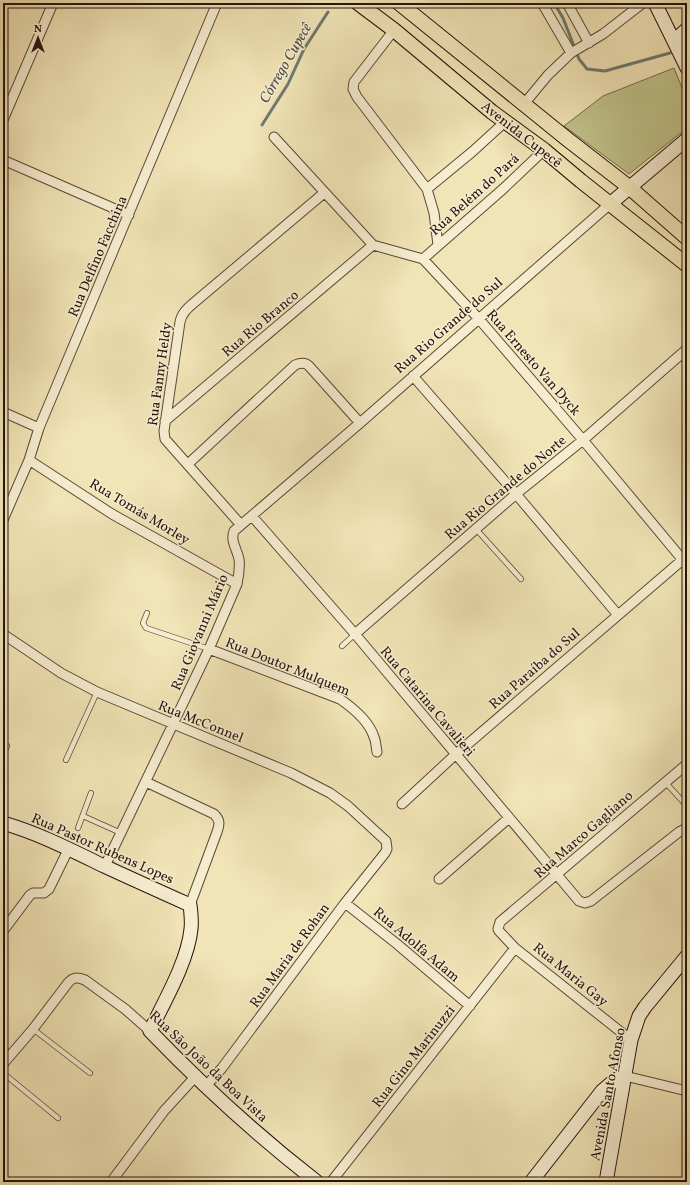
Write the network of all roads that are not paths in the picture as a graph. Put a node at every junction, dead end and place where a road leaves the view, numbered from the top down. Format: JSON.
{"nodes":[{"id":1,"x":52,"y":3,"type":"edge"},
{"id":2,"x":218,"y":3,"type":"edge"},
{"id":3,"x":358,"y":3,"type":"edge"},
{"id":4,"x":542,"y":3,"type":"edge"},
{"id":5,"x":567,"y":3,"type":"edge"},
{"id":6,"x":643,"y":3,"type":"edge"},
{"id":7,"x":655,"y":3,"type":"edge"},
{"id":8,"x":404,"y":4,"type":"edge"},
{"id":9,"x":687,"y":29,"type":"edge"},
{"id":10,"x":394,"y":30,"type":"junction"},
{"id":11,"x":674,"y":40,"type":"junction"},
{"id":12,"x":588,"y":43,"type":"junction"},
{"id":13,"x":572,"y":52,"type":"junction"},
{"id":14,"x":687,"y":68,"type":"edge"},
{"id":15,"x":524,"y":104,"type":"junction"},
{"id":16,"x":3,"y":120,"type":"edge"},
{"id":17,"x":506,"y":121,"type":"junction"},
{"id":18,"x":274,"y":137,"type":"dead end"},
{"id":19,"x":687,"y":139,"type":"edge"},
{"id":20,"x":544,"y":150,"type":"junction"},
{"id":21,"x":3,"y":160,"type":"edge"},
{"id":22,"x":630,"y":187,"type":"junction"},
{"id":23,"x":427,"y":189,"type":"junction"},
{"id":24,"x":324,"y":192,"type":"junction"},
{"id":25,"x":610,"y":204,"type":"junction"},
{"id":26,"x":129,"y":215,"type":"junction"},
{"id":27,"x":687,"y":238,"type":"edge"},
{"id":28,"x":373,"y":245,"type":"junction"},
{"id":29,"x":438,"y":245,"type":"junction"},
{"id":30,"x":423,"y":259,"type":"junction"},
{"id":31,"x":687,"y":265,"type":"edge"},
{"id":32,"x":478,"y":319,"type":"junction"},
{"id":33,"x":687,"y":349,"type":"edge"},
{"id":34,"x":413,"y":376,"type":"junction"},
{"id":35,"x":3,"y":412,"type":"edge"},
{"id":36,"x":165,"y":421,"type":"junction"},
{"id":37,"x":360,"y":423,"type":"junction"},
{"id":38,"x":39,"y":428,"type":"junction"},
{"id":39,"x":583,"y":440,"type":"junction"},
{"id":40,"x":29,"y":460,"type":"junction"},
{"id":41,"x":188,"y":464,"type":"junction"},
{"id":42,"x":516,"y":494,"type":"junction"},
{"id":43,"x":252,"y":516,"type":"junction"},
{"id":44,"x":3,"y":520,"type":"edge"},
{"id":45,"x":241,"y":525,"type":"junction"},
{"id":46,"x":476,"y":529,"type":"junction"},
{"id":47,"x":232,"y":536,"type":"joint"},
{"id":48,"x":685,"y":560,"type":"edge"},
{"id":49,"x":521,"y":579,"type":"dead end"},
{"id":50,"x":237,"y":584,"type":"junction"},
{"id":51,"x":147,"y":613,"type":"dead end"},
{"id":52,"x":618,"y":615,"type":"junction"},
{"id":53,"x":3,"y":634,"type":"edge"},
{"id":54,"x":355,"y":634,"type":"junction"},
{"id":55,"x":342,"y":646,"type":"dead end"},
{"id":56,"x":209,"y":649,"type":"junction"},
{"id":57,"x":97,"y":692,"type":"junction"},
{"id":58,"x":173,"y":724,"type":"junction"},
{"id":59,"x":7,"y":746,"type":"dead end"},
{"id":60,"x":377,"y":752,"type":"dead end"},
{"id":61,"x":3,"y":754,"type":"edge"},
{"id":62,"x":455,"y":755,"type":"junction"},
{"id":63,"x":66,"y":760,"type":"dead end"},
{"id":64,"x":687,"y":764,"type":"edge"},
{"id":65,"x":146,"y":782,"type":"junction"},
{"id":66,"x":666,"y":782,"type":"junction"},
{"id":67,"x":91,"y":793,"type":"dead end"},
{"id":68,"x":402,"y":804,"type":"dead end"},
{"id":69,"x":687,"y":806,"type":"edge"},
{"id":70,"x":83,"y":816,"type":"junction"},
{"id":71,"x":509,"y":818,"type":"junction"},
{"id":72,"x":3,"y":823,"type":"edge"},
{"id":73,"x":78,"y":828,"type":"dead end"},
{"id":74,"x":687,"y":828,"type":"edge"},
{"id":75,"x":121,"y":832,"type":"junction"},
{"id":76,"x":383,"y":838,"type":"joint"},
{"id":77,"x":69,"y":848,"type":"junction"},
{"id":78,"x":104,"y":866,"type":"junction"},
{"id":79,"x":557,"y":875,"type":"junction"},
{"id":80,"x":440,"y":879,"type":"dead end"},
{"id":81,"x":345,"y":903,"type":"junction"},
{"id":82,"x":190,"y":905,"type":"junction"},
{"id":83,"x":498,"y":926,"type":"joint"},
{"id":84,"x":3,"y":932,"type":"edge"},
{"id":85,"x":515,"y":948,"type":"junction"},
{"id":86,"x":687,"y":956,"type":"edge"},
{"id":87,"x":470,"y":1006,"type":"junction"},
{"id":88,"x":33,"y":1029,"type":"junction"},
{"id":89,"x":150,"y":1031,"type":"junction"},
{"id":90,"x":631,"y":1040,"type":"junction"},
{"id":91,"x":3,"y":1064,"type":"edge"},
{"id":92,"x":3,"y":1073,"type":"edge"},
{"id":93,"x":90,"y":1073,"type":"dead end"},
{"id":94,"x":624,"y":1076,"type":"junction"},
{"id":95,"x":195,"y":1077,"type":"junction"},
{"id":96,"x":206,"y":1086,"type":"junction"},
{"id":97,"x":687,"y":1091,"type":"edge"},
{"id":98,"x":58,"y":1118,"type":"dead end"},
{"id":99,"x":111,"y":1182,"type":"edge"},
{"id":100,"x":315,"y":1182,"type":"edge"},
{"id":101,"x":331,"y":1182,"type":"edge"},
{"id":102,"x":530,"y":1182,"type":"edge"},
{"id":103,"x":606,"y":1182,"type":"edge"}],
"edges":[{"from":1,"to":16,"type":"street"},
{"from":2,"to":26,"type":"street","name":"Rua Delfino Facchina"},
{"from":3,"to":10,"type":"main road","name":"Avenida Cupecê"},
{"from":4,"to":13,"type":"street"},
{"from":5,"to":12,"type":"street"},
{"from":6,"to":12,"type":"street"},
{"from":7,"to":11,"type":"street"},
{"from":8,"to":15,"type":"main road","name":"Avenida Cupecê"},
{"from":9,"to":11,"type":"street"},
{"from":10,"to":17,"type":"main road","name":"Avenida Cupecê"},
{"from":10,"to":23,"type":"street"},
{"from":11,"to":14,"type":"street"},
{"from":12,"to":13,"type":"street"},
{"from":13,"to":15,"type":"street"},
{"from":15,"to":22,"type":"main road","name":"Avenida Cupecê"},
{"from":17,"to":20,"type":"main road","name":"Avenida Cupecê"},
{"from":17,"to":23,"type":"street"},
{"from":18,"to":24,"type":"street"},
{"from":19,"to":22,"type":"street","name":"Rua Rio Grande do Sul"},
{"from":20,"to":25,"type":"main road","name":"Avenida Cupecê"},
{"from":20,"to":29,"type":"street","name":"Rua Belém do Pará"},
{"from":21,"to":26,"type":"street"},
{"from":22,"to":25,"type":"street","name":"Rua Rio Grande do Sul"},
{"from":22,"to":27,"type":"main road","name":"Avenida Cupecê"},
{"from":23,"to":29,"type":"street"},
{"from":24,"to":28,"type":"street"},
{"from":24,"to":36,"type":"street","name":"Rua Fanny Heldy"},
{"from":25,"to":31,"type":"main road","name":"Avenida Cupecê"},
{"from":25,"to":32,"type":"street","name":"Rua Rio Grande do Sul"},
{"from":26,"to":38,"type":"street","name":"Rua Delfino Facchina"},
{"from":28,"to":30,"type":"street"},
{"from":28,"to":36,"type":"street","name":"Rua Rio Branco"},
{"from":29,"to":30,"type":"street","name":"Rua Belém do Pará"},
{"from":30,"to":32,"type":"street","name":"Rua Ernesto Van Dyck"},
{"from":32,"to":34,"type":"street","name":"Rua Rio Grande do Sul"},
{"from":32,"to":39,"type":"street","name":"Rua Ernesto Van Dyck"},
{"from":33,"to":39,"type":"street","name":"Rua Rio Grande do Norte"},
{"from":34,"to":37,"type":"street","name":"Rua Rio Grande do Sul"},
{"from":34,"to":42,"type":"street"},
{"from":35,"to":38,"type":"street"},
{"from":36,"to":41,"type":"street","name":"Rua Fanny Heldy"},
{"from":37,"to":41,"type":"street"},
{"from":37,"to":43,"type":"street","name":"Rua Rio Grande do Sul"},
{"from":38,"to":40,"type":"street","name":"Rua Delfino Facchina"},
{"from":39,"to":42,"type":"street","name":"Rua Rio Grande do Norte"},
{"from":39,"to":48,"type":"street","name":"Rua Ernesto Van Dyck"},
{"from":40,"to":44,"type":"street","name":"Rua Delfino Facchina"},
{"from":40,"to":50,"type":"street","name":"Rua Tomás Morley"},
{"from":41,"to":45,"type":"street","name":"Rua Fanny Heldy"},
{"from":42,"to":46,"type":"street","name":"Rua Rio Grande do Norte"},
{"from":42,"to":52,"type":"street"},
{"from":43,"to":45,"type":"street","name":"Rua Rio Grande do Sul"},
{"from":43,"to":54,"type":"street","name":"Rua Catarina Cavalieri"},
{"from":45,"to":47,"type":"street","name":"Rua Rio Grande do Sul"},
{"from":46,"to":49,"type":"lane"},
{"from":46,"to":54,"type":"street","name":"Rua Rio Grande do Norte"},
{"from":47,"to":50,"type":"street","name":"Rua Giovanni Mário"},
{"from":48,"to":52,"type":"street","name":"Rua Paraíba do Sul"},
{"from":50,"to":56,"type":"street","name":"Rua Giovanni Mário"},
{"from":51,"to":56,"type":"lane"},
{"from":52,"to":62,"type":"street","name":"Rua Paraíba do Sul"},
{"from":53,"to":57,"type":"street","name":"Rua McConnel"},
{"from":54,"to":55,"type":"lane","name":"Rua Rio Grande do Norte"},
{"from":54,"to":62,"type":"street","name":"Rua Catarina Cavalieri"},
{"from":56,"to":58,"type":"street","name":"Rua Giovanni Mário"},
{"from":56,"to":60,"type":"street","name":"Rua Doutor Mulquem"},
{"from":57,"to":58,"type":"street","name":"Rua McConnel"},
{"from":57,"to":63,"type":"lane"},
{"from":58,"to":65,"type":"street","name":"Rua Giovanni Mário"},
{"from":58,"to":76,"type":"street","name":"Rua McConnel"},
{"from":59,"to":61,"type":"lane"},
{"from":62,"to":68,"type":"street","name":"Rua Paraíba do Sul"},
{"from":62,"to":71,"type":"street","name":"Rua Catarina Cavalieri"},
{"from":64,"to":66,"type":"street","name":"Rua Marco Gagliano"},
{"from":65,"to":75,"type":"street","name":"Rua Giovanni Mário"},
{"from":65,"to":82,"type":"street"},
{"from":66,"to":69,"type":"lane"},
{"from":66,"to":79,"type":"street","name":"Rua Marco Gagliano"},
{"from":67,"to":70,"type":"lane"},
{"from":70,"to":73,"type":"lane"},
{"from":70,"to":75,"type":"lane"},
{"from":71,"to":79,"type":"street","name":"Rua Catarina Cavalieri"},
{"from":71,"to":80,"type":"street"},
{"from":72,"to":77,"type":"street","name":"Rua Pastor Rubens Lopes"},
{"from":74,"to":79,"type":"street","name":"Rua Catarina Cavalieri"},
{"from":75,"to":78,"type":"street","name":"Rua Giovanni Mário"},
{"from":76,"to":81,"type":"street","name":"Rua Maria de Rohan"},
{"from":77,"to":78,"type":"street","name":"Rua Pastor Rubens Lopes"},
{"from":77,"to":84,"type":"street"},
{"from":78,"to":82,"type":"street","name":"Rua Pastor Rubens Lopes"},
{"from":79,"to":83,"type":"street","name":"Rua Marco Gagliano"},
{"from":81,"to":87,"type":"street","name":"Rua Adolfa Adam"},
{"from":81,"to":96,"type":"street","name":"Rua Maria de Rohan"},
{"from":82,"to":89,"type":"street"},
{"from":83,"to":85,"type":"street","name":"Rua Maria Gay"},
{"from":85,"to":87,"type":"street","name":"Rua Gino Marinuzzi"},
{"from":85,"to":90,"type":"street","name":"Rua Maria Gay"},
{"from":86,"to":90,"type":"street","name":"Avenida Santo Afonso"},
{"from":87,"to":101,"type":"street","name":"Rua Gino Marinuzzi"},
{"from":88,"to":89,"type":"street","name":"Rua São João da Boa Vista"},
{"from":88,"to":91,"type":"street"},
{"from":88,"to":93,"type":"lane"},
{"from":89,"to":95,"type":"street","name":"Rua São João da Boa Vista"},
{"from":90,"to":94,"type":"street","name":"Avenida Santo Afonso"},
{"from":92,"to":98,"type":"lane"},
{"from":94,"to":97,"type":"street"},
{"from":94,"to":102,"type":"street"},
{"from":94,"to":103,"type":"street","name":"Avenida Santo Afonso"},
{"from":95,"to":96,"type":"street","name":"Rua São João da Boa Vista"},
{"from":95,"to":99,"type":"street"},
{"from":96,"to":100,"type":"street","name":"Rua São João da Boa Vista"}]}
